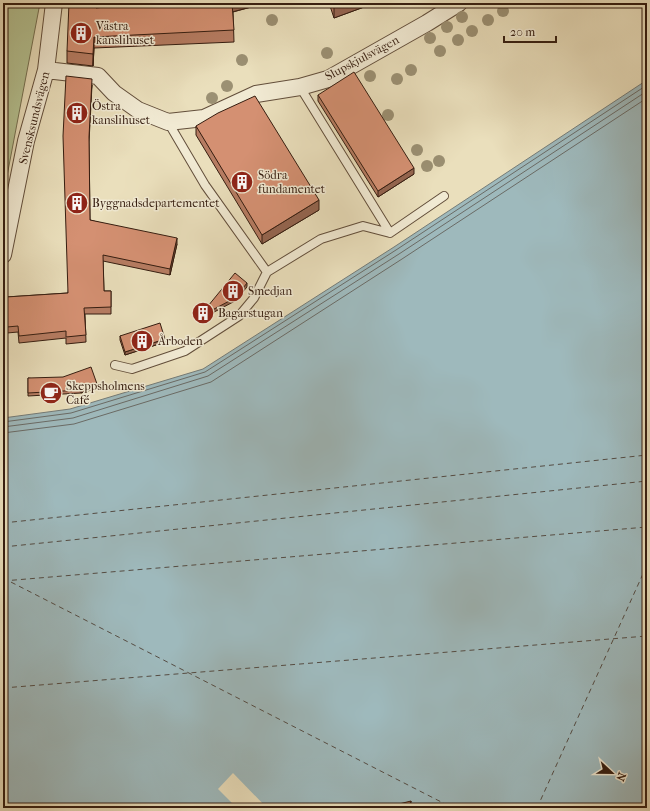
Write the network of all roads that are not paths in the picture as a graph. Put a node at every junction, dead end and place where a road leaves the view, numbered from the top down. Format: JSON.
{"nodes":[{"id":1,"x":54,"y":3,"type":"edge"},
{"id":2,"x":459,"y":3,"type":"edge"},
{"id":3,"x":46,"y":70,"type":"junction"},
{"id":4,"x":300,"y":87,"type":"junction"},
{"id":5,"x":168,"y":122,"type":"junction"},
{"id":6,"x":444,"y":196,"type":"dead end"},
{"id":7,"x":390,"y":233,"type":"junction"},
{"id":8,"x":3,"y":255,"type":"edge"},
{"id":9,"x":267,"y":272,"type":"junction"},
{"id":10,"x":115,"y":365,"type":"dead end"}],
"edges":[{"from":1,"to":3,"type":"street","name":"Svensksundsvägen"},
{"from":2,"to":4,"type":"street","name":"Slupskjulsvägen"},
{"from":3,"to":5,"type":"street","name":"Slupskjulsvägen"},
{"from":3,"to":8,"type":"street","name":"Svensksundsvägen"},
{"from":4,"to":5,"type":"street","name":"Slupskjulsvägen"},
{"from":4,"to":7,"type":"lane"},
{"from":5,"to":9,"type":"lane"},
{"from":6,"to":7,"type":"lane"},
{"from":7,"to":9,"type":"lane"},
{"from":9,"to":10,"type":"lane"}]}
